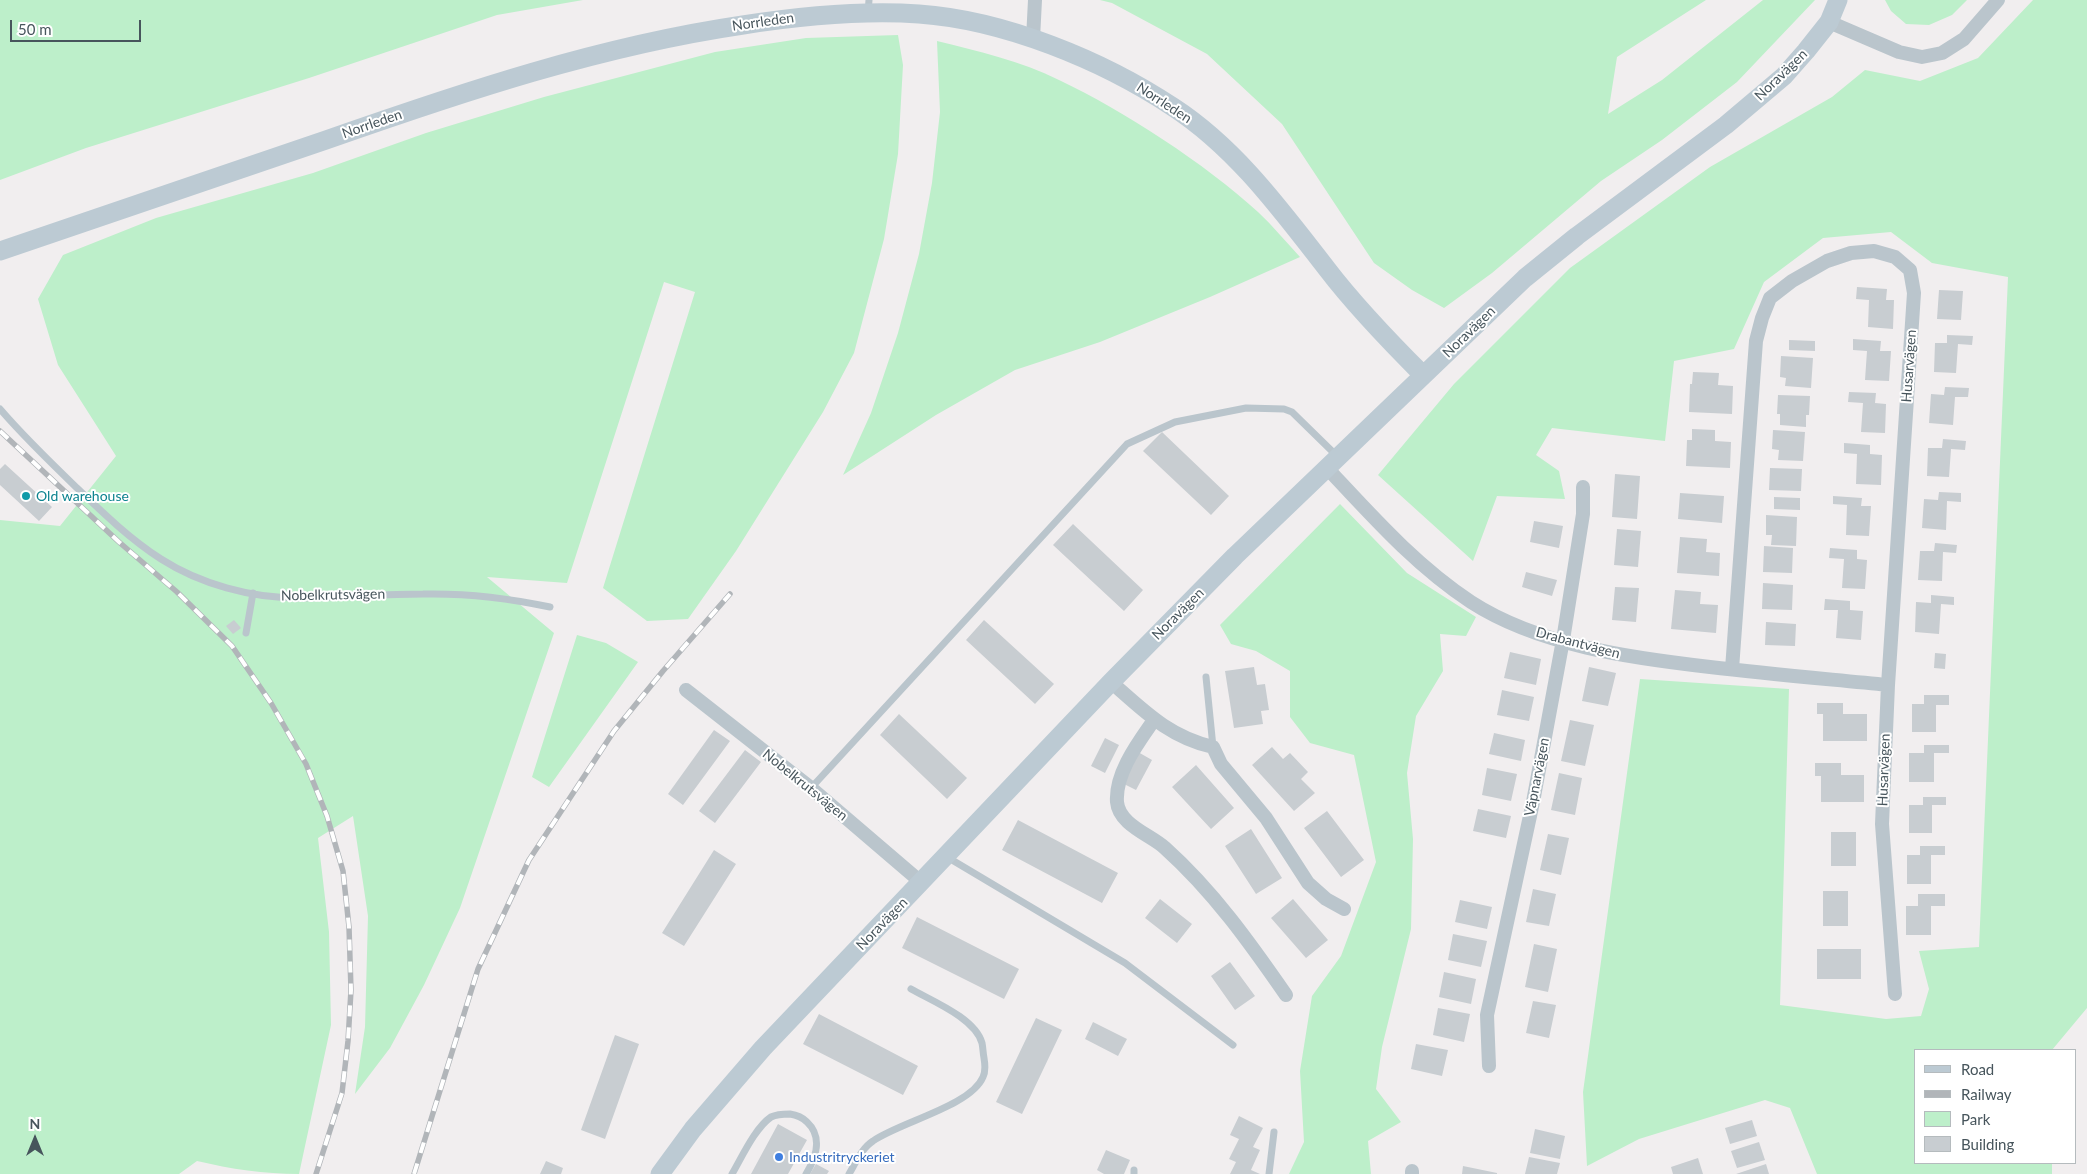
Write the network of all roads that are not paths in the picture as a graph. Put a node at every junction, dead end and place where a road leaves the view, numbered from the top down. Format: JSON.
{"nodes":[{"id":1,"x":1035,"y":0,"type":"edge"},
{"id":2,"x":1838,"y":0,"type":"edge"},
{"id":3,"x":1998,"y":0,"type":"edge"},
{"id":4,"x":869,"y":7,"type":"edge"},
{"id":5,"x":1829,"y":22,"type":"junction"},
{"id":6,"x":1033,"y":39,"type":"junction"},
{"id":7,"x":0,"y":251,"type":"edge"},
{"id":8,"x":1424,"y":375,"type":"junction"},
{"id":9,"x":0,"y":409,"type":"edge"},
{"id":10,"x":1332,"y":463,"type":"junction"},
{"id":11,"x":1583,"y":487,"type":"dead end"},
{"id":12,"x":253,"y":593,"type":"junction"},
{"id":13,"x":550,"y":607,"type":"dead end"},
{"id":14,"x":246,"y":633,"type":"dead end"},
{"id":15,"x":1563,"y":640,"type":"junction"},
{"id":16,"x":1732,"y":669,"type":"junction"},
{"id":17,"x":1206,"y":677,"type":"dead end"},
{"id":18,"x":1111,"y":682,"type":"junction"},
{"id":19,"x":1888,"y":684,"type":"junction"},
{"id":20,"x":686,"y":690,"type":"dead end"},
{"id":21,"x":1154,"y":720,"type":"junction"},
{"id":22,"x":1213,"y":747,"type":"junction"},
{"id":23,"x":811,"y":788,"type":"junction"},
{"id":24,"x":946,"y":857,"type":"junction"},
{"id":25,"x":922,"y":883,"type":"junction"},
{"id":26,"x":1344,"y":909,"type":"dead end"},
{"id":27,"x":911,"y":989,"type":"dead end"},
{"id":28,"x":1895,"y":994,"type":"dead end"},
{"id":29,"x":1286,"y":995,"type":"dead end"},
{"id":30,"x":1233,"y":1045,"type":"dead end"},
{"id":31,"x":1489,"y":1066,"type":"dead end"},
{"id":32,"x":1274,"y":1132,"type":"dead end"},
{"id":33,"x":665,"y":1173,"type":"edge"},
{"id":34,"x":732,"y":1174,"type":"edge"},
{"id":35,"x":806,"y":1174,"type":"edge"},
{"id":36,"x":849,"y":1174,"type":"edge"},
{"id":37,"x":1269,"y":1174,"type":"edge"}],
"edges":[{"from":1,"to":6,"type":"street"},
{"from":2,"to":5,"type":"street","name":"Noravägen"},
{"from":3,"to":5,"type":"street"},
{"from":4,"to":6,"type":"street","name":"Norrleden"},
{"from":4,"to":7,"type":"street","name":"Norrleden"},
{"from":5,"to":8,"type":"street","name":"Noravägen"},
{"from":6,"to":8,"type":"street","name":"Norrleden"},
{"from":8,"to":10,"type":"street","name":"Noravägen"},
{"from":9,"to":12,"type":"lane","name":"Nobelkrutsvägen"},
{"from":10,"to":15,"type":"street","name":"Drabantvägen"},
{"from":10,"to":18,"type":"street","name":"Noravägen"},
{"from":10,"to":23,"type":"lane"},
{"from":11,"to":15,"type":"street","name":"Väpnarvägen"},
{"from":12,"to":13,"type":"lane","name":"Nobelkrutsvägen"},
{"from":12,"to":14,"type":"lane"},
{"from":15,"to":16,"type":"street","name":"Drabantvägen"},
{"from":15,"to":31,"type":"street","name":"Väpnarvägen"},
{"from":16,"to":19,"type":"street","name":"Drabantvägen"},
{"from":16,"to":19,"type":"street","name":"Husarvägen"},
{"from":17,"to":22,"type":"lane"},
{"from":18,"to":21,"type":"street"},
{"from":18,"to":24,"type":"street","name":"Noravägen"},
{"from":19,"to":28,"type":"street","name":"Husarvägen"},
{"from":20,"to":23,"type":"street","name":"Nobelkrutsvägen"},
{"from":21,"to":22,"type":"street"},
{"from":21,"to":29,"type":"street"},
{"from":22,"to":26,"type":"street"},
{"from":23,"to":25,"type":"street","name":"Nobelkrutsvägen"},
{"from":24,"to":25,"type":"street","name":"Noravägen"},
{"from":24,"to":30,"type":"lane"},
{"from":25,"to":33,"type":"street","name":"Noravägen"},
{"from":27,"to":36,"type":"lane"},
{"from":32,"to":37,"type":"lane"},
{"from":34,"to":35,"type":"lane"}]}
